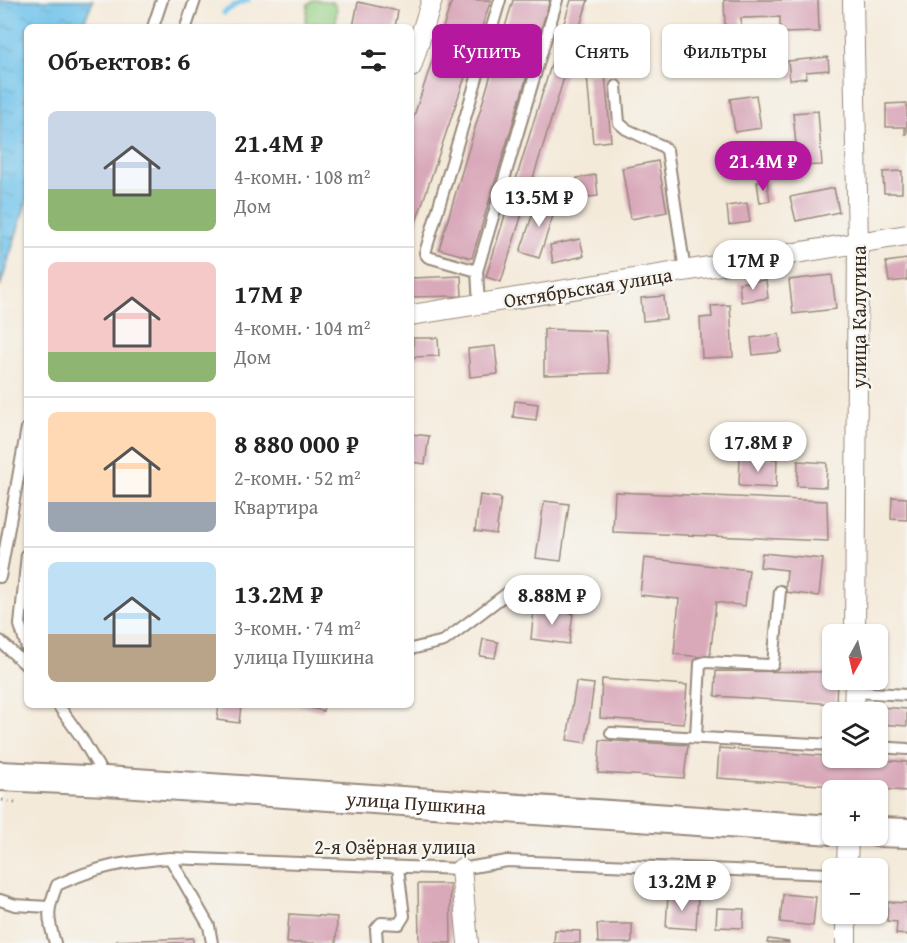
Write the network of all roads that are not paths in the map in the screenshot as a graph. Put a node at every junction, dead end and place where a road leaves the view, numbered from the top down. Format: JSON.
{"nodes":[{"id":1,"x":162,"y":0,"type":"edge"},
{"id":2,"x":195,"y":0,"type":"edge"},
{"id":3,"x":432,"y":0,"type":"edge"},
{"id":4,"x":500,"y":0,"type":"edge"},
{"id":5,"x":557,"y":0,"type":"edge"},
{"id":6,"x":853,"y":0,"type":"edge"},
{"id":7,"x":154,"y":24,"type":"edge"},
{"id":8,"x":187,"y":24,"type":"edge"},
{"id":9,"x":414,"y":57,"type":"edge"},
{"id":10,"x":616,"y":86,"type":"dead end"},
{"id":11,"x":907,"y":234,"type":"edge"},
{"id":12,"x":858,"y":243,"type":"junction"},
{"id":13,"x":477,"y":271,"type":"junction"},
{"id":14,"x":684,"y":271,"type":"junction"},
{"id":15,"x":479,"y":304,"type":"junction"},
{"id":16,"x":414,"y":315,"type":"edge"},
{"id":17,"x":24,"y":445,"type":"edge"},
{"id":18,"x":0,"y":578,"type":"edge"},
{"id":19,"x":518,"y":585,"type":"dead end"},
{"id":20,"x":24,"y":589,"type":"edge"},
{"id":21,"x":780,"y":591,"type":"dead end"},
{"id":22,"x":855,"y":624,"type":"edge"},
{"id":23,"x":24,"y":638,"type":"edge"},
{"id":24,"x":0,"y":641,"type":"edge"},
{"id":25,"x":414,"y":648,"type":"edge"},
{"id":26,"x":24,"y":663,"type":"edge"},
{"id":27,"x":878,"y":690,"type":"edge"},
{"id":28,"x":907,"y":695,"type":"edge"},
{"id":29,"x":60,"y":708,"type":"edge"},
{"id":30,"x":611,"y":733,"type":"dead end"},
{"id":31,"x":696,"y":736,"type":"junction"},
{"id":32,"x":822,"y":744,"type":"edge"},
{"id":33,"x":888,"y":748,"type":"edge"},
{"id":34,"x":907,"y":749,"type":"edge"},
{"id":35,"x":0,"y":776,"type":"edge"},
{"id":36,"x":106,"y":781,"type":"junction"},
{"id":37,"x":822,"y":829,"type":"edge"},
{"id":38,"x":888,"y":833,"type":"edge"},
{"id":39,"x":907,"y":834,"type":"edge"},
{"id":40,"x":170,"y":858,"type":"junction"},
{"id":41,"x":398,"y":868,"type":"junction"},
{"id":42,"x":461,"y":869,"type":"junction"},
{"id":43,"x":822,"y":874,"type":"edge"},
{"id":44,"x":0,"y":900,"type":"edge"},
{"id":45,"x":48,"y":907,"type":"junction"},
{"id":46,"x":846,"y":924,"type":"edge"},
{"id":47,"x":55,"y":943,"type":"edge"},
{"id":48,"x":212,"y":943,"type":"edge"},
{"id":49,"x":376,"y":943,"type":"edge"},
{"id":50,"x":468,"y":943,"type":"edge"},
{"id":51,"x":846,"y":943,"type":"edge"}],
"edges":[{"from":1,"to":7,"type":"lane"},
{"from":2,"to":8,"type":"lane"},
{"from":3,"to":9,"type":"street"},
{"from":4,"to":13,"type":"lane"},
{"from":5,"to":13,"type":"lane"},
{"from":6,"to":12,"type":"street","name":"улица Калугина"},
{"from":10,"to":14,"type":"lane"},
{"from":11,"to":12,"type":"street","name":"Октябрьская улица"},
{"from":12,"to":14,"type":"street","name":"Октябрьская улица"},
{"from":12,"to":22,"type":"street","name":"улица Калугина"},
{"from":13,"to":15,"type":"lane"},
{"from":14,"to":15,"type":"street","name":"Октябрьская улица"},
{"from":15,"to":16,"type":"street","name":"Октябрьская улица"},
{"from":17,"to":18,"type":"lane"},
{"from":19,"to":25,"type":"lane"},
{"from":20,"to":23,"type":"lane"},
{"from":21,"to":31,"type":"lane"},
{"from":24,"to":26,"type":"lane"},
{"from":27,"to":28,"type":"lane"},
{"from":29,"to":36,"type":"lane"},
{"from":30,"to":31,"type":"lane"},
{"from":31,"to":32,"type":"lane"},
{"from":33,"to":34,"type":"lane"},
{"from":35,"to":36,"type":"main road","name":"улица Пушкина"},
{"from":36,"to":37,"type":"main road","name":"улица Пушкина"},
{"from":38,"to":39,"type":"main road"},
{"from":40,"to":41,"type":"lane","name":"2-я Озёрная улица"},
{"from":40,"to":45,"type":"lane","name":"2-я Озёрная улица"},
{"from":40,"to":48,"type":"lane"},
{"from":41,"to":42,"type":"lane","name":"2-я Озёрная улица"},
{"from":41,"to":49,"type":"lane"},
{"from":42,"to":43,"type":"lane","name":"2-я Озёрная улица"},
{"from":42,"to":50,"type":"street"},
{"from":44,"to":45,"type":"lane"},
{"from":45,"to":47,"type":"lane"},
{"from":46,"to":51,"type":"street"}]}
